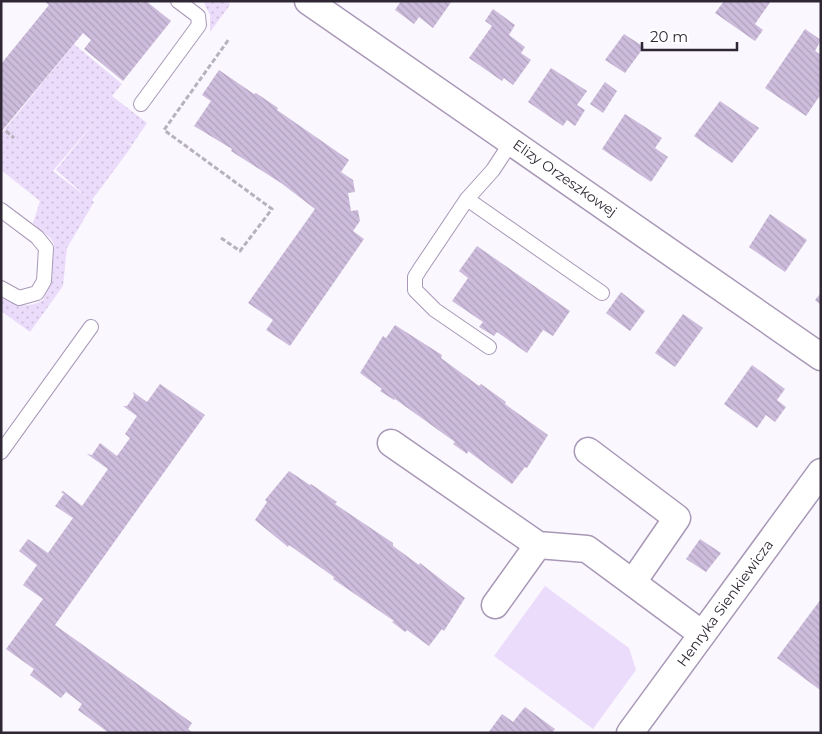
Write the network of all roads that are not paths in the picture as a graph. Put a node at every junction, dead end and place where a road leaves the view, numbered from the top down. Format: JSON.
{"nodes":[{"id":1,"x":178,"y":1,"type":"edge"},
{"id":2,"x":308,"y":1,"type":"edge"},
{"id":3,"x":141,"y":104,"type":"dead end"},
{"id":4,"x":512,"y":141,"type":"junction"},
{"id":5,"x":468,"y":198,"type":"junction"},
{"id":6,"x":1,"y":210,"type":"edge"},
{"id":7,"x":1,"y":288,"type":"edge"},
{"id":8,"x":602,"y":293,"type":"dead end"},
{"id":9,"x":90,"y":327,"type":"dead end"},
{"id":10,"x":489,"y":347,"type":"dead end"},
{"id":11,"x":821,"y":356,"type":"edge"},
{"id":12,"x":391,"y":443,"type":"dead end"},
{"id":13,"x":588,"y":451,"type":"dead end"},
{"id":14,"x":1,"y":452,"type":"edge"},
{"id":15,"x":821,"y":472,"type":"edge"},
{"id":16,"x":538,"y":545,"type":"junction"},
{"id":17,"x":633,"y":582,"type":"junction"},
{"id":18,"x":495,"y":605,"type":"dead end"},
{"id":19,"x":702,"y":634,"type":"junction"},
{"id":20,"x":630,"y":733,"type":"edge"}],
"edges":[{"from":1,"to":3,"type":"lane"},
{"from":2,"to":4,"type":"street","name":"Elizy Orzeszkowej"},
{"from":4,"to":5,"type":"lane"},
{"from":4,"to":11,"type":"street","name":"Elizy Orzeszkowej"},
{"from":5,"to":8,"type":"lane"},
{"from":5,"to":10,"type":"lane"},
{"from":6,"to":7,"type":"lane"},
{"from":9,"to":14,"type":"lane"},
{"from":12,"to":16,"type":"street"},
{"from":13,"to":17,"type":"street"},
{"from":15,"to":19,"type":"street","name":"Henryka Sienkiewicza"},
{"from":16,"to":17,"type":"street"},
{"from":16,"to":18,"type":"street"},
{"from":17,"to":19,"type":"street"},
{"from":19,"to":20,"type":"street","name":"Henryka Sienkiewicza"}]}
